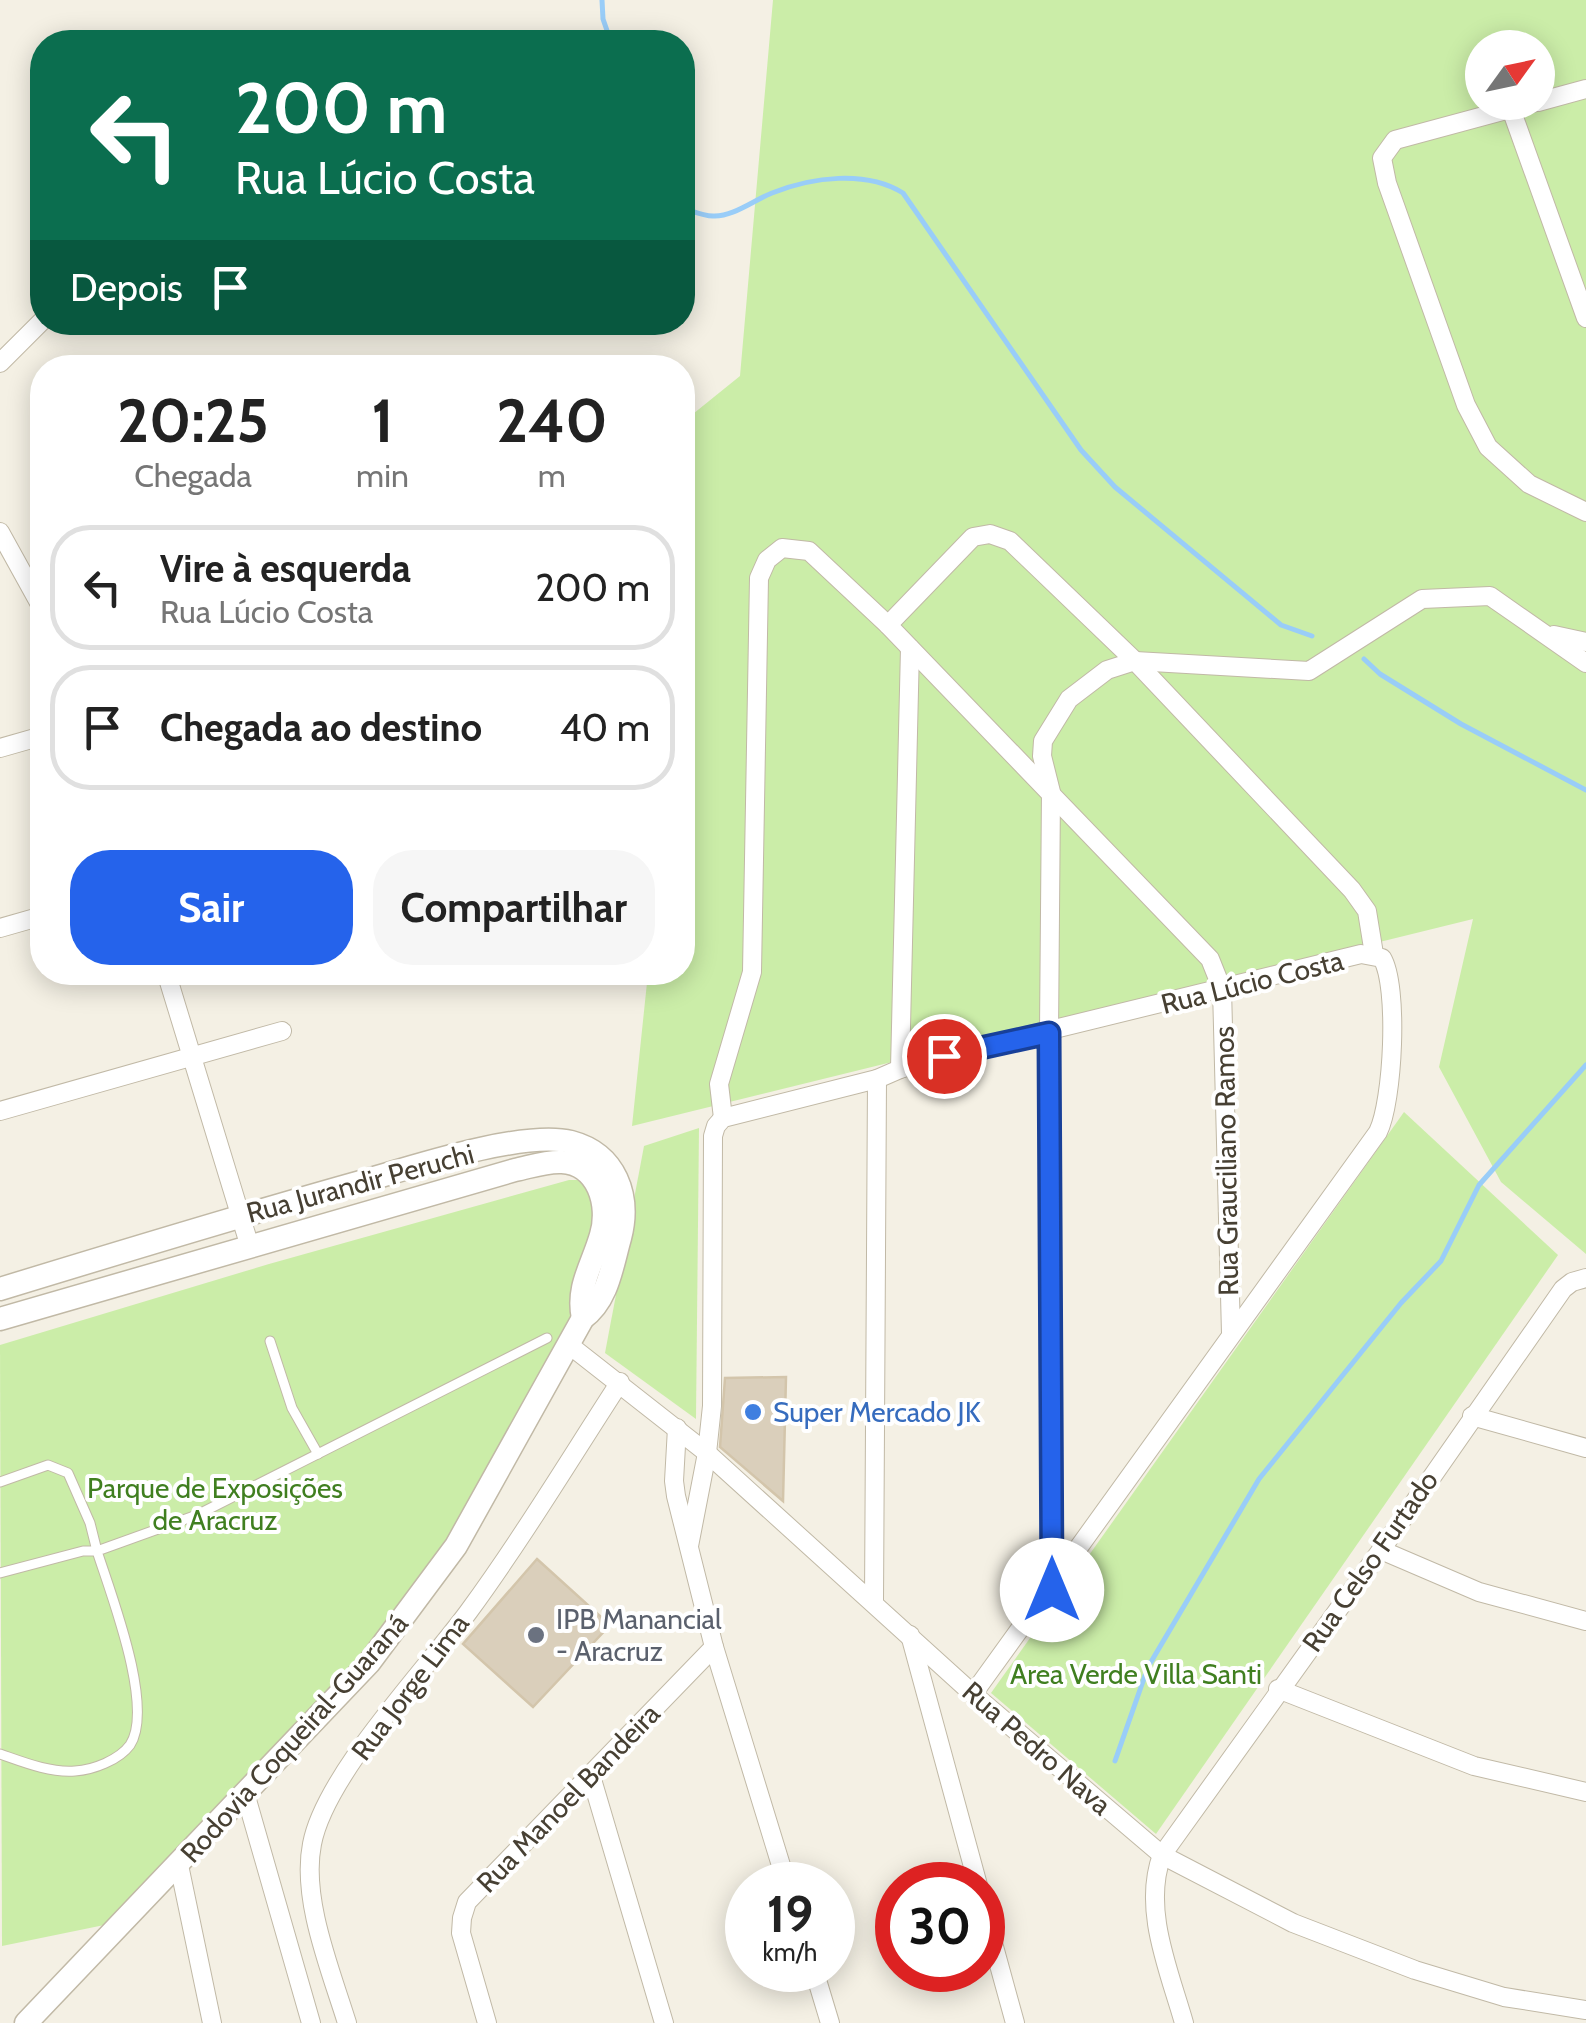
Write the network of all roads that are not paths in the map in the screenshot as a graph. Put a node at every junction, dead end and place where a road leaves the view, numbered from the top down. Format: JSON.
{"nodes":[{"id":1,"x":1586,"y":90,"type":"edge"},
{"id":2,"x":1555,"y":98,"type":"edge"},
{"id":3,"x":1470,"y":120,"type":"edge"},
{"id":4,"x":1516,"y":120,"type":"edge"},
{"id":5,"x":1586,"y":318,"type":"edge"},
{"id":6,"x":30,"y":334,"type":"edge"},
{"id":7,"x":0,"y":363,"type":"edge"},
{"id":8,"x":1586,"y":512,"type":"edge"},
{"id":9,"x":0,"y":532,"type":"edge"},
{"id":10,"x":5,"y":551,"type":"edge"},
{"id":11,"x":30,"y":590,"type":"edge"},
{"id":12,"x":888,"y":625,"type":"junction"},
{"id":13,"x":1548,"y":634,"type":"junction"},
{"id":14,"x":1586,"y":642,"type":"edge"},
{"id":15,"x":910,"y":648,"type":"junction"},
{"id":16,"x":1135,"y":661,"type":"junction"},
{"id":17,"x":1586,"y":663,"type":"edge"},
{"id":18,"x":30,"y":739,"type":"edge"},
{"id":19,"x":0,"y":748,"type":"edge"},
{"id":20,"x":1051,"y":792,"type":"junction"},
{"id":21,"x":30,"y":919,"type":"edge"},
{"id":22,"x":0,"y":928,"type":"edge"},
{"id":23,"x":1374,"y":954,"type":"junction"},
{"id":24,"x":170,"y":985,"type":"edge"},
{"id":25,"x":1222,"y":989,"type":"junction"},
{"id":26,"x":282,"y":1031,"type":"dead end"},
{"id":27,"x":1049,"y":1033,"type":"junction"},
{"id":28,"x":191,"y":1056,"type":"junction"},
{"id":29,"x":900,"y":1069,"type":"junction"},
{"id":30,"x":877,"y":1080,"type":"junction"},
{"id":31,"x":0,"y":1112,"type":"edge"},
{"id":32,"x":723,"y":1118,"type":"junction"},
{"id":33,"x":240,"y":1216,"type":"junction"},
{"id":34,"x":250,"y":1247,"type":"junction"},
{"id":35,"x":600,"y":1271,"type":"junction"},
{"id":36,"x":1586,"y":1278,"type":"edge"},
{"id":37,"x":0,"y":1289,"type":"edge"},
{"id":38,"x":0,"y":1319,"type":"edge"},
{"id":39,"x":1230,"y":1333,"type":"junction"},
{"id":40,"x":270,"y":1341,"type":"dead end"},
{"id":41,"x":557,"y":1341,"type":"junction"},
{"id":42,"x":620,"y":1382,"type":"junction"},
{"id":43,"x":1472,"y":1416,"type":"junction"},
{"id":44,"x":677,"y":1428,"type":"junction"},
{"id":45,"x":1586,"y":1448,"type":"edge"},
{"id":46,"x":707,"y":1453,"type":"junction"},
{"id":47,"x":318,"y":1454,"type":"junction"},
{"id":48,"x":0,"y":1482,"type":"edge"},
{"id":49,"x":689,"y":1546,"type":"junction"},
{"id":50,"x":1381,"y":1550,"type":"junction"},
{"id":51,"x":97,"y":1551,"type":"junction"},
{"id":52,"x":0,"y":1573,"type":"edge"},
{"id":53,"x":1052,"y":1590,"type":"junction"},
{"id":54,"x":874,"y":1602,"type":"junction"},
{"id":55,"x":1586,"y":1621,"type":"edge"},
{"id":56,"x":910,"y":1634,"type":"junction"},
{"id":57,"x":714,"y":1647,"type":"junction"},
{"id":58,"x":1278,"y":1689,"type":"junction"},
{"id":59,"x":973,"y":1694,"type":"junction"},
{"id":60,"x":0,"y":1754,"type":"edge"},
{"id":61,"x":591,"y":1776,"type":"junction"},
{"id":62,"x":246,"y":1792,"type":"junction"},
{"id":63,"x":1586,"y":1792,"type":"edge"},
{"id":64,"x":1162,"y":1855,"type":"junction"},
{"id":65,"x":781,"y":1862,"type":"edge"},
{"id":66,"x":972,"y":1862,"type":"edge"},
{"id":67,"x":179,"y":1865,"type":"junction"},
{"id":68,"x":1005,"y":1987,"type":"edge"},
{"id":69,"x":821,"y":1992,"type":"edge"},
{"id":70,"x":1586,"y":2010,"type":"edge"},
{"id":71,"x":26,"y":2023,"type":"edge"},
{"id":72,"x":212,"y":2023,"type":"edge"},
{"id":73,"x":311,"y":2023,"type":"edge"},
{"id":74,"x":347,"y":2023,"type":"edge"},
{"id":75,"x":487,"y":2023,"type":"edge"},
{"id":76,"x":664,"y":2023,"type":"edge"},
{"id":77,"x":830,"y":2023,"type":"edge"},
{"id":78,"x":1015,"y":2023,"type":"edge"},
{"id":79,"x":1184,"y":2023,"type":"edge"}],
"edges":[{"from":1,"to":2,"type":"street"},
{"from":3,"to":8,"type":"street"},
{"from":4,"to":5,"type":"street"},
{"from":6,"to":7,"type":"street"},
{"from":9,"to":10,"type":"street"},
{"from":10,"to":11,"type":"street"},
{"from":12,"to":15,"type":"street"},
{"from":12,"to":16,"type":"street"},
{"from":12,"to":32,"type":"street"},
{"from":13,"to":14,"type":"street"},
{"from":13,"to":16,"type":"street"},
{"from":13,"to":17,"type":"street"},
{"from":15,"to":20,"type":"street"},
{"from":15,"to":29,"type":"street"},
{"from":16,"to":20,"type":"street"},
{"from":16,"to":23,"type":"street"},
{"from":18,"to":19,"type":"street"},
{"from":20,"to":25,"type":"street"},
{"from":20,"to":27,"type":"street"},
{"from":21,"to":22,"type":"street"},
{"from":23,"to":25,"type":"street","name":"Rua Lúcio Costa"},
{"from":23,"to":39,"type":"street","name":"Rua Lúcio Costa"},
{"from":24,"to":28,"type":"street"},
{"from":25,"to":27,"type":"street","name":"Rua Lúcio Costa"},
{"from":25,"to":39,"type":"street","name":"Rua Grauciliano Ramos"},
{"from":26,"to":28,"type":"street"},
{"from":27,"to":29,"type":"street","name":"Rua Lúcio Costa"},
{"from":27,"to":53,"type":"street"},
{"from":28,"to":31,"type":"street"},
{"from":28,"to":33,"type":"street"},
{"from":29,"to":30,"type":"street","name":"Rua Lúcio Costa"},
{"from":30,"to":32,"type":"street","name":"Rua Lúcio Costa"},
{"from":30,"to":54,"type":"street"},
{"from":32,"to":46,"type":"street"},
{"from":33,"to":34,"type":"street"},
{"from":33,"to":35,"type":"street","name":"Rua Jurandir Peruchi"},
{"from":33,"to":37,"type":"street","name":"Rua Jurandir Peruchi"},
{"from":34,"to":35,"type":"street","name":"Rua Jurandir Peruchi"},
{"from":34,"to":38,"type":"street","name":"Rua Jurandir Peruchi"},
{"from":35,"to":41,"type":"street","name":"Rodovia Coqueiral-Guaraná"},
{"from":36,"to":43,"type":"street","name":"Rua Celso Furtado"},
{"from":39,"to":53,"type":"street","name":"Rua Lúcio Costa"},
{"from":40,"to":47,"type":"lane"},
{"from":41,"to":42,"type":"street","name":"Rua Pedro Nava"},
{"from":41,"to":47,"type":"lane"},
{"from":41,"to":62,"type":"street","name":"Rodovia Coqueiral-Guaraná"},
{"from":42,"to":44,"type":"street","name":"Rua Pedro Nava"},
{"from":42,"to":74,"type":"street","name":"Rua Jorge Lima"},
{"from":43,"to":45,"type":"street"},
{"from":43,"to":50,"type":"street","name":"Rua Celso Furtado"},
{"from":44,"to":46,"type":"street","name":"Rua Pedro Nava"},
{"from":44,"to":49,"type":"street"},
{"from":46,"to":49,"type":"street"},
{"from":46,"to":54,"type":"street","name":"Rua Pedro Nava"},
{"from":47,"to":51,"type":"lane"},
{"from":48,"to":51,"type":"lane"},
{"from":49,"to":57,"type":"street"},
{"from":50,"to":55,"type":"street"},
{"from":50,"to":58,"type":"street","name":"Rua Celso Furtado"},
{"from":51,"to":52,"type":"lane"},
{"from":51,"to":60,"type":"lane"},
{"from":53,"to":59,"type":"street","name":"Rua Lúcio Costa"},
{"from":54,"to":56,"type":"street","name":"Rua Pedro Nava"},
{"from":56,"to":59,"type":"street","name":"Rua Pedro Nava"},
{"from":56,"to":66,"type":"street"},
{"from":57,"to":61,"type":"street","name":"Rua Manoel Bandeira"},
{"from":57,"to":65,"type":"street"},
{"from":58,"to":63,"type":"street"},
{"from":58,"to":64,"type":"street","name":"Rua Celso Furtado"},
{"from":59,"to":64,"type":"street","name":"Rua Pedro Nava"},
{"from":61,"to":75,"type":"street","name":"Rua Manoel Bandeira"},
{"from":61,"to":76,"type":"street"},
{"from":62,"to":67,"type":"street","name":"Rodovia Coqueiral-Guaraná"},
{"from":62,"to":73,"type":"street"},
{"from":64,"to":70,"type":"street","name":"Rua Pedro Nava"},
{"from":64,"to":79,"type":"street"},
{"from":67,"to":71,"type":"street","name":"Rodovia Coqueiral-Guaraná"},
{"from":67,"to":72,"type":"street"},
{"from":68,"to":78,"type":"street"},
{"from":69,"to":77,"type":"street"}]}
